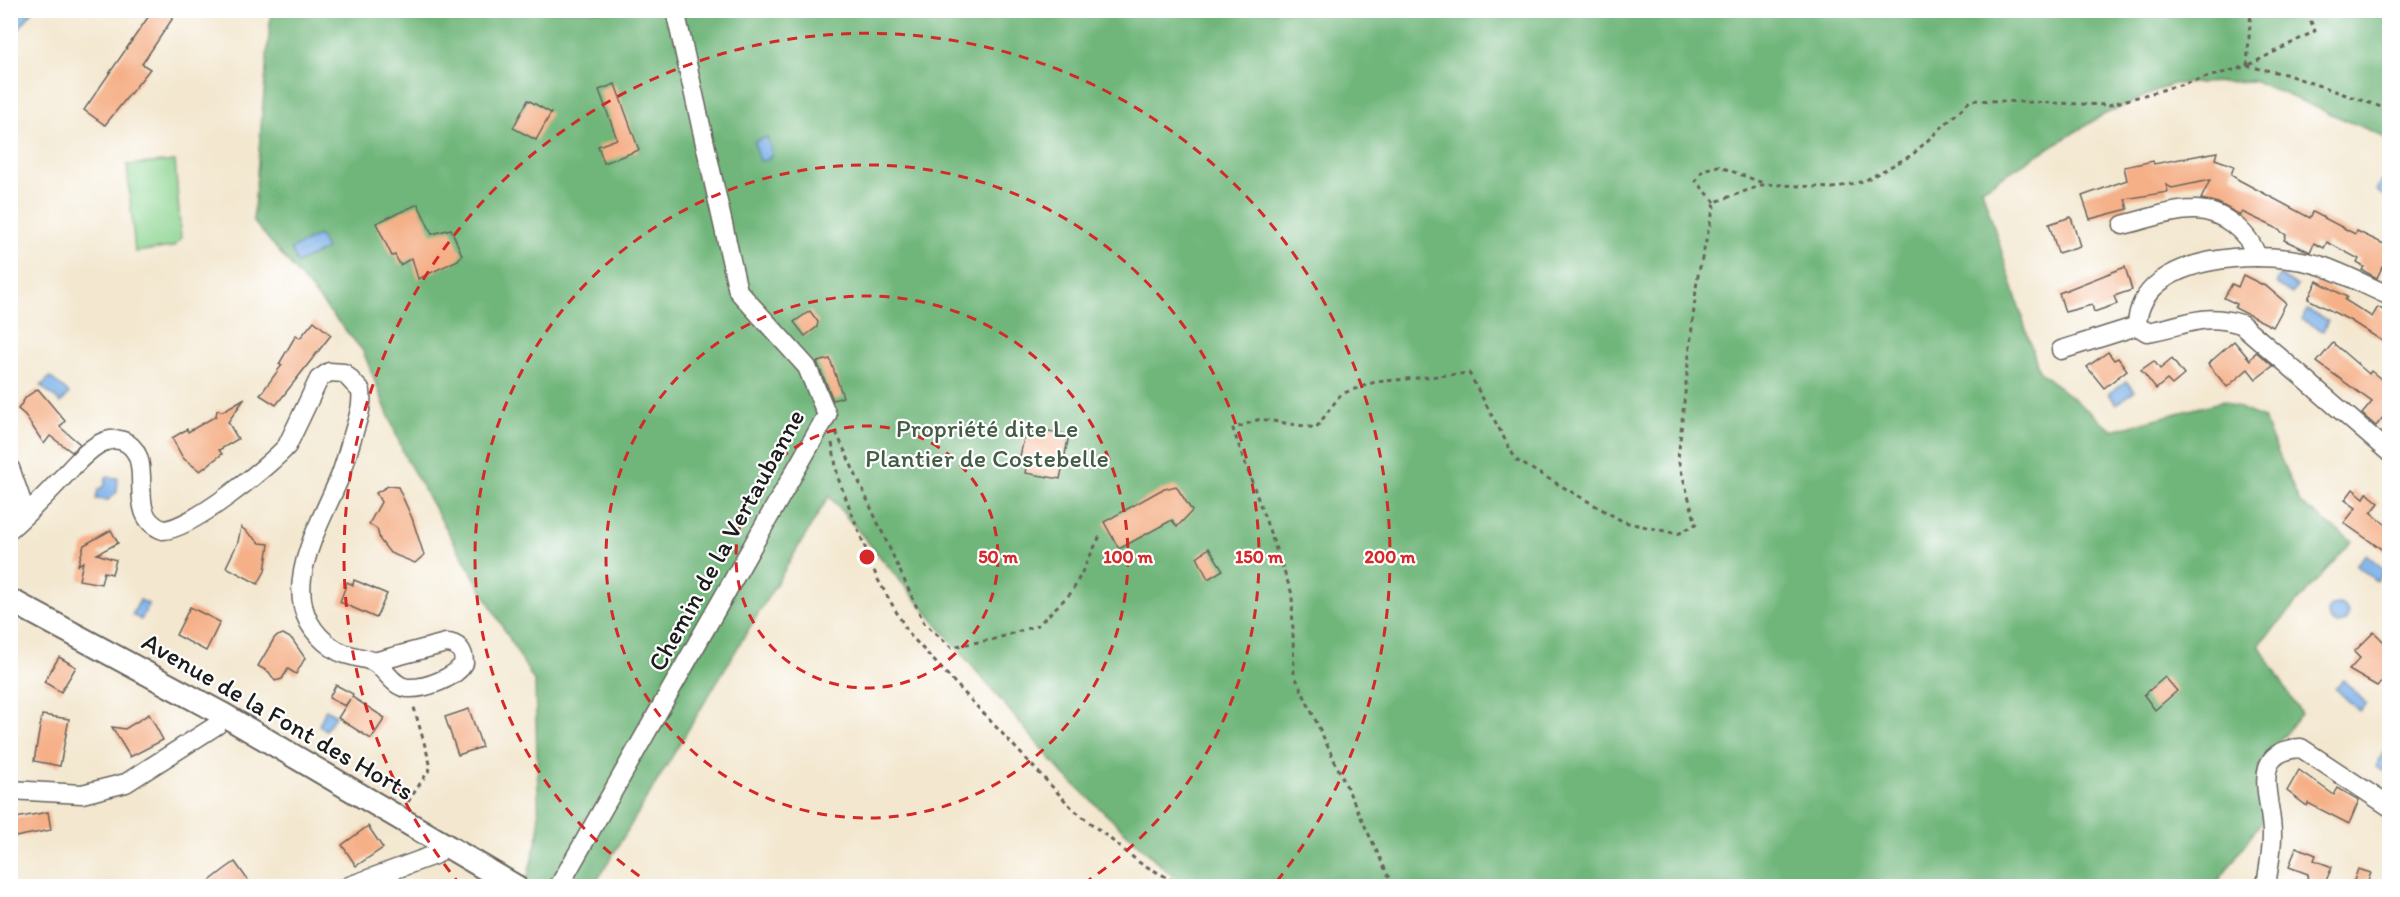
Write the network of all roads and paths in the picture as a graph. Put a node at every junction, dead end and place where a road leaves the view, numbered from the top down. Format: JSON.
{"nodes":[{"id":1,"x":675,"y":10,"type":"edge"},
{"id":2,"x":2251,"y":10,"type":"edge"},
{"id":3,"x":2306,"y":10,"type":"edge"},
{"id":4,"x":2247,"y":66,"type":"junction"},
{"id":5,"x":2390,"y":110,"type":"edge"},
{"id":6,"x":1765,"y":184,"type":"junction"},
{"id":7,"x":1715,"y":202,"type":"junction"},
{"id":8,"x":2123,"y":225,"type":"dead end"},
{"id":9,"x":2257,"y":257,"type":"junction"},
{"id":10,"x":2390,"y":296,"type":"edge"},
{"id":11,"x":2137,"y":326,"type":"junction"},
{"id":12,"x":2061,"y":350,"type":"dead end"},
{"id":13,"x":827,"y":415,"type":"junction"},
{"id":14,"x":2390,"y":453,"type":"edge"},
{"id":15,"x":10,"y":468,"type":"edge"},
{"id":16,"x":26,"y":514,"type":"junction"},
{"id":17,"x":10,"y":529,"type":"edge"},
{"id":18,"x":1100,"y":536,"type":"dead end"},
{"id":19,"x":10,"y":600,"type":"edge"},
{"id":20,"x":374,"y":662,"type":"junction"},
{"id":21,"x":409,"y":688,"type":"junction"},
{"id":22,"x":224,"y":715,"type":"junction"},
{"id":23,"x":10,"y":790,"type":"edge"},
{"id":24,"x":2390,"y":807,"type":"edge"},
{"id":25,"x":398,"y":817,"type":"junction"},
{"id":26,"x":443,"y":845,"type":"junction"},
{"id":27,"x":349,"y":886,"type":"edge"},
{"id":28,"x":514,"y":886,"type":"edge"},
{"id":29,"x":559,"y":886,"type":"edge"},
{"id":30,"x":1182,"y":886,"type":"edge"},
{"id":31,"x":1393,"y":886,"type":"edge"},
{"id":32,"x":2266,"y":886,"type":"edge"}],
"edges":[{"from":1,"to":13,"type":"street","name":"Chemin de la Vertaubanne"},
{"from":2,"to":4,"type":"path"},
{"from":3,"to":4,"type":"path"},
{"from":4,"to":5,"type":"path"},
{"from":4,"to":6,"type":"path"},
{"from":6,"to":7,"type":"path"},
{"from":6,"to":7,"type":"path"},
{"from":7,"to":31,"type":"path"},
{"from":8,"to":9,"type":"street"},
{"from":9,"to":10,"type":"street"},
{"from":9,"to":11,"type":"street"},
{"from":11,"to":12,"type":"street"},
{"from":11,"to":14,"type":"street"},
{"from":13,"to":18,"type":"path"},
{"from":13,"to":29,"type":"street","name":"Chemin de la Vertaubanne"},
{"from":13,"to":30,"type":"path"},
{"from":15,"to":16,"type":"street"},
{"from":16,"to":17,"type":"street"},
{"from":16,"to":20,"type":"street"},
{"from":19,"to":22,"type":"main road","name":"Avenue de la Font des Horts"},
{"from":20,"to":21,"type":"street"},
{"from":20,"to":21,"type":"street"},
{"from":21,"to":25,"type":"path"},
{"from":22,"to":23,"type":"street"},
{"from":22,"to":25,"type":"main road","name":"Avenue de la Font des Horts"},
{"from":24,"to":32,"type":"street"},
{"from":25,"to":26,"type":"main road","name":"Avenue de la Font des Horts"},
{"from":26,"to":27,"type":"street"},
{"from":26,"to":28,"type":"main road","name":"Avenue de la Font des Horts"}]}
